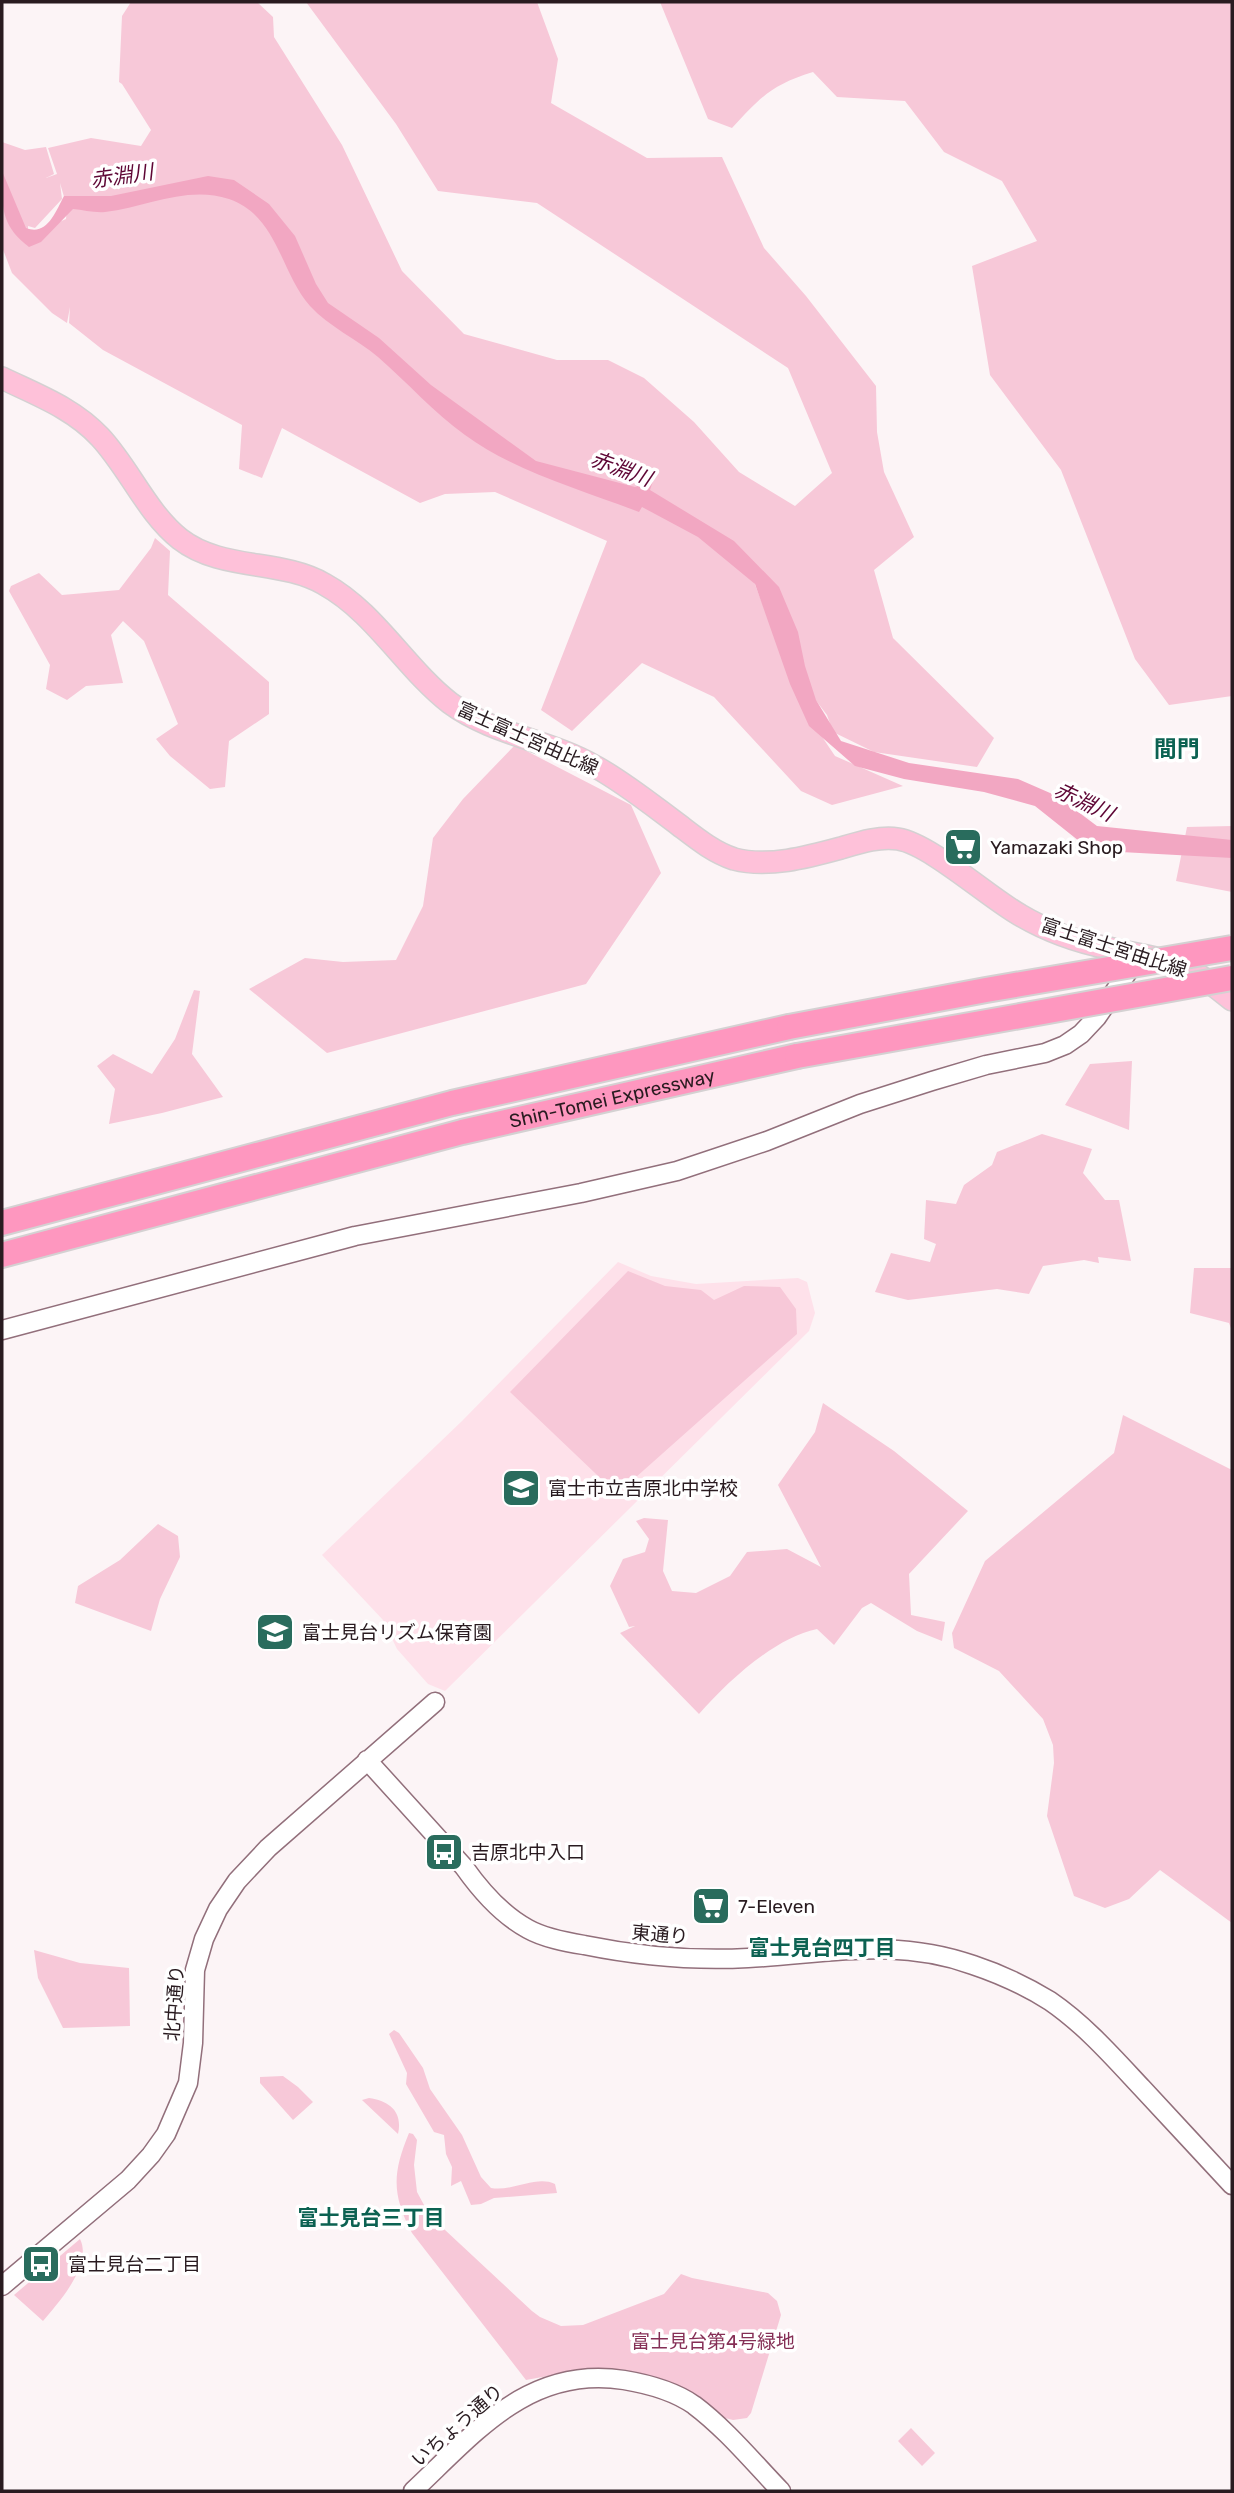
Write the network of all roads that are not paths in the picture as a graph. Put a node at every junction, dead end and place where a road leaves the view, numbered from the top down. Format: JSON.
{"nodes":[{"id":1,"x":2,"y":378,"type":"edge"},
{"id":2,"x":1232,"y":948,"type":"edge"},
{"id":3,"x":1141,"y":954,"type":"junction"},
{"id":4,"x":1232,"y":978,"type":"edge"},
{"id":5,"x":1232,"y":1000,"type":"edge"},
{"id":6,"x":2,"y":1223,"type":"edge"},
{"id":7,"x":2,"y":1255,"type":"edge"},
{"id":8,"x":2,"y":1330,"type":"edge"},
{"id":9,"x":435,"y":1702,"type":"dead end"},
{"id":10,"x":367,"y":1760,"type":"junction"},
{"id":11,"x":1232,"y":2185,"type":"edge"},
{"id":12,"x":2,"y":2286,"type":"edge"},
{"id":13,"x":417,"y":2490,"type":"edge"},
{"id":14,"x":781,"y":2491,"type":"edge"}],
"edges":[{"from":1,"to":3,"type":"main road","name":"富士富士宮由比線"},
{"from":2,"to":6,"type":"highway","name":"Shin-Tomei Expressway","bridge":true},
{"from":3,"to":5,"type":"main road","name":"富士富士宮由比線"},
{"from":3,"to":8,"type":"street"},
{"from":4,"to":7,"type":"highway","name":"Shin-Tomei Expressway","bridge":true},
{"from":9,"to":10,"type":"street","name":"北中通り"},
{"from":10,"to":11,"type":"street","name":"東通り"},
{"from":10,"to":12,"type":"street","name":"北中通り"},
{"from":13,"to":14,"type":"street","name":"いちょう通り"}]}
